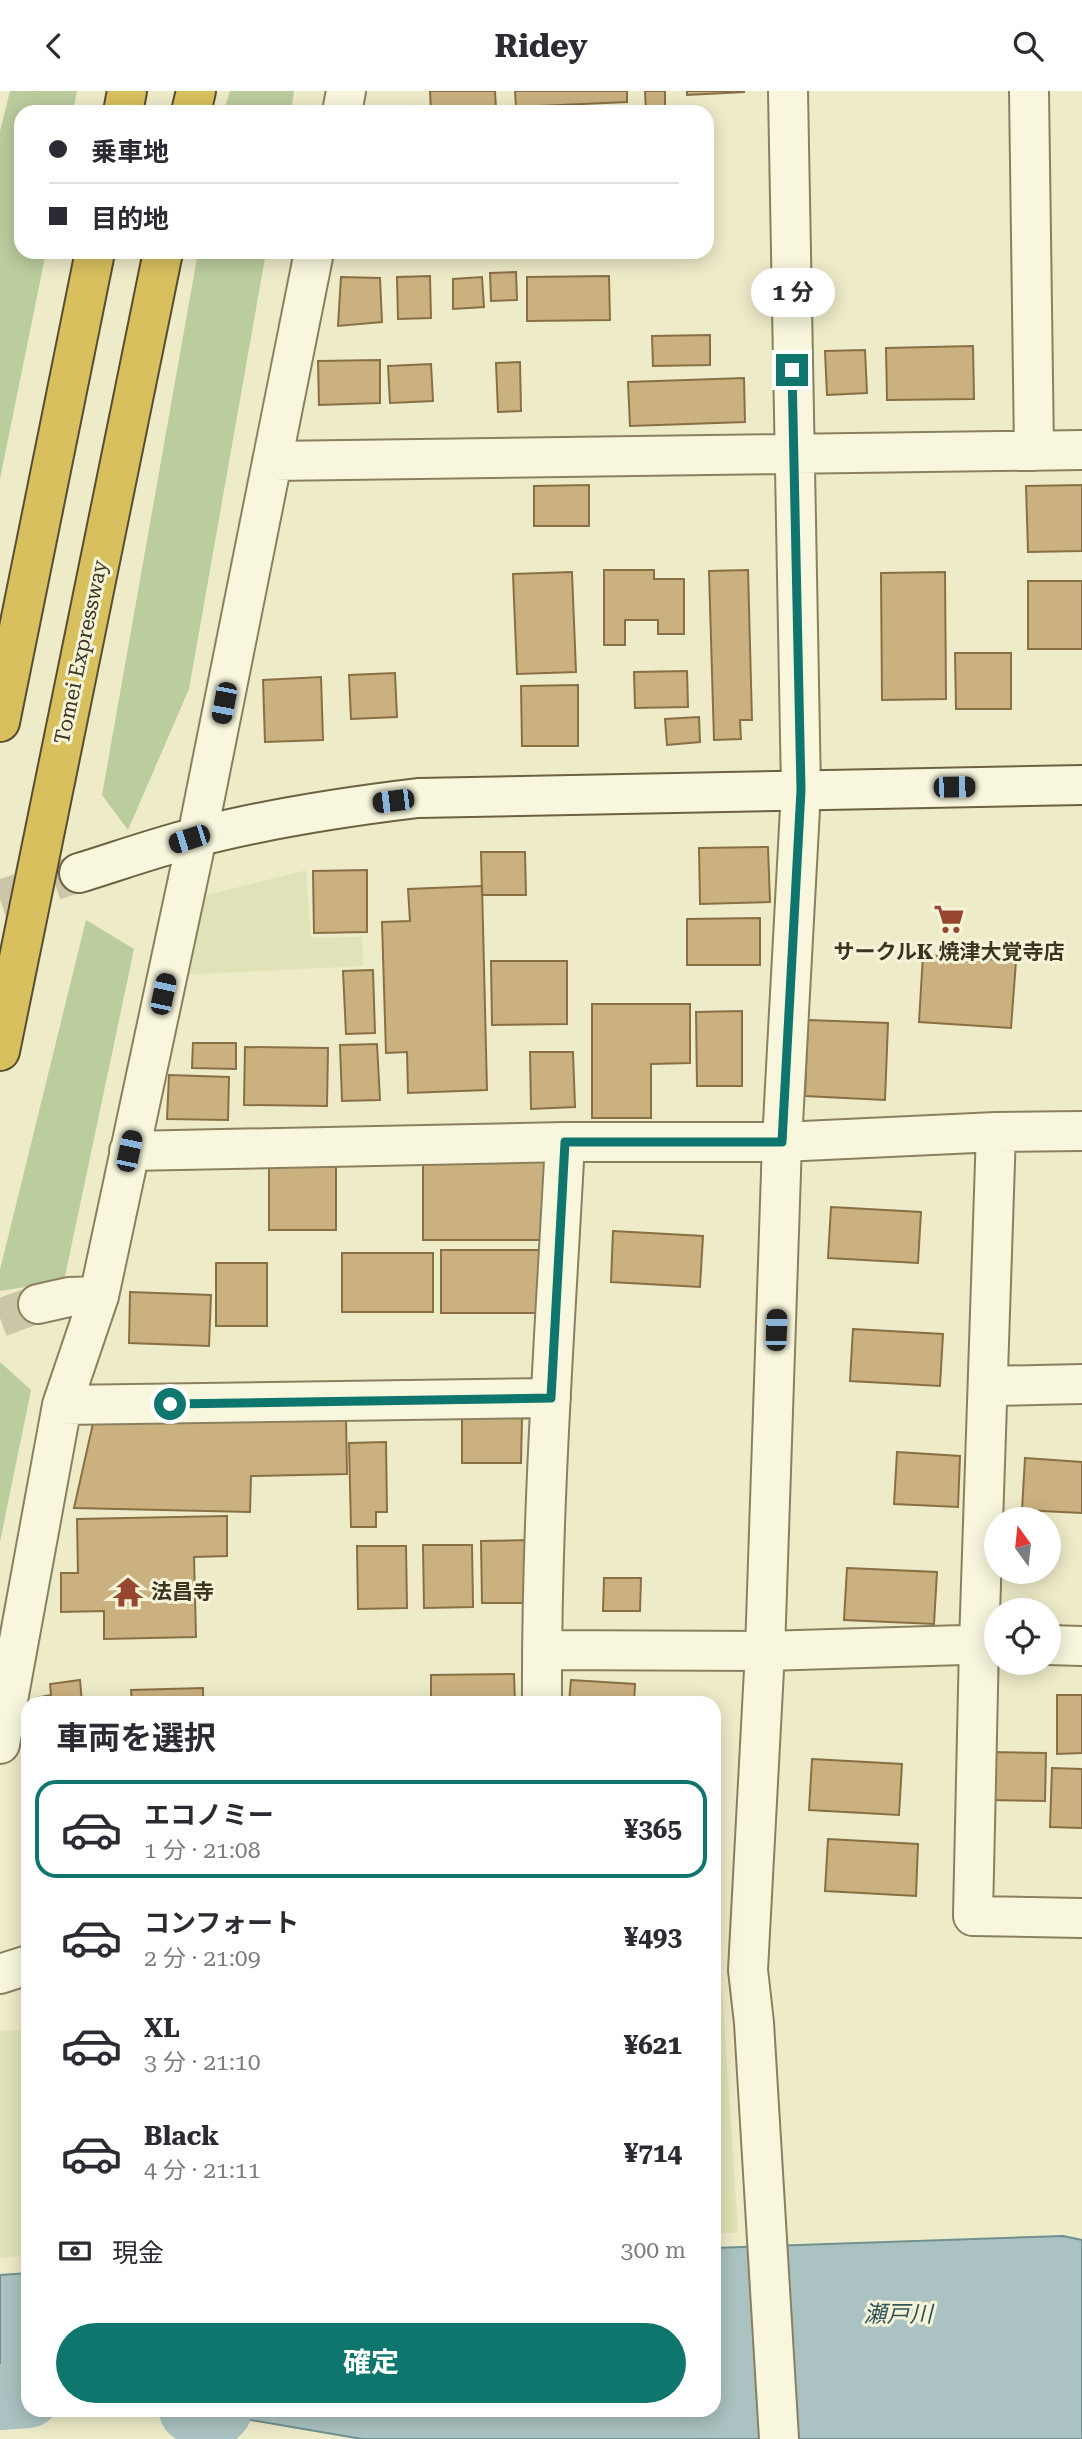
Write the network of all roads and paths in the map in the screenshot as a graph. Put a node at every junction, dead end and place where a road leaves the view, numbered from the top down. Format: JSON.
{"nodes":[{"id":1,"x":788,"y":91,"type":"edge"},
{"id":2,"x":1028,"y":91,"type":"edge"},
{"id":3,"x":94,"y":259,"type":"edge"},
{"id":4,"x":162,"y":259,"type":"edge"},
{"id":5,"x":313,"y":259,"type":"edge"},
{"id":6,"x":1082,"y":450,"type":"edge"},
{"id":7,"x":1034,"y":451,"type":"junction"},
{"id":8,"x":794,"y":453,"type":"junction"},
{"id":9,"x":272,"y":461,"type":"junction"},
{"id":10,"x":0,"y":722,"type":"edge"},
{"id":11,"x":1082,"y":785,"type":"edge"},
{"id":12,"x":801,"y":790,"type":"junction"},
{"id":13,"x":197,"y":837,"type":"junction"},
{"id":14,"x":79,"y":873,"type":"tunnel mouth"},
{"id":15,"x":0,"y":1051,"type":"edge"},
{"id":16,"x":1082,"y":1131,"type":"edge"},
{"id":17,"x":996,"y":1132,"type":"junction"},
{"id":18,"x":565,"y":1142,"type":"junction"},
{"id":19,"x":782,"y":1142,"type":"junction"},
{"id":20,"x":129,"y":1151,"type":"junction"},
{"id":21,"x":99,"y":1296,"type":"junction"},
{"id":22,"x":38,"y":1304,"type":"tunnel mouth"},
{"id":23,"x":1082,"y":1384,"type":"edge"},
{"id":24,"x":989,"y":1386,"type":"junction"},
{"id":25,"x":551,"y":1398,"type":"junction"},
{"id":26,"x":62,"y":1405,"type":"junction"},
{"id":27,"x":987,"y":1598,"type":"edge"},
{"id":28,"x":984,"y":1644,"type":"edge"},
{"id":29,"x":1061,"y":1645,"type":"edge"},
{"id":30,"x":1082,"y":1646,"type":"edge"},
{"id":31,"x":542,"y":1650,"type":"junction"},
{"id":32,"x":765,"y":1651,"type":"junction"},
{"id":33,"x":985,"y":1675,"type":"edge"},
{"id":34,"x":542,"y":1696,"type":"edge"},
{"id":35,"x":0,"y":1744,"type":"edge"},
{"id":36,"x":1082,"y":1918,"type":"edge"},
{"id":37,"x":21,"y":1967,"type":"edge"},
{"id":38,"x":0,"y":1974,"type":"edge"},
{"id":39,"x":779,"y":2439,"type":"edge"}],
"edges":[{"from":1,"to":8,"type":"street"},
{"from":2,"to":7,"type":"street"},
{"from":3,"to":10,"type":"highway"},
{"from":4,"to":15,"type":"highway","name":"Tomei Expressway"},
{"from":5,"to":9,"type":"street"},
{"from":6,"to":7,"type":"street"},
{"from":7,"to":8,"type":"street"},
{"from":8,"to":9,"type":"street"},
{"from":8,"to":12,"type":"street"},
{"from":9,"to":13,"type":"street"},
{"from":11,"to":12,"type":"street"},
{"from":12,"to":13,"type":"street"},
{"from":12,"to":19,"type":"street"},
{"from":13,"to":14,"type":"street"},
{"from":13,"to":20,"type":"street"},
{"from":16,"to":17,"type":"street"},
{"from":17,"to":19,"type":"street"},
{"from":17,"to":24,"type":"street"},
{"from":18,"to":19,"type":"street"},
{"from":18,"to":20,"type":"street"},
{"from":18,"to":25,"type":"street"},
{"from":19,"to":32,"type":"street"},
{"from":20,"to":21,"type":"street"},
{"from":21,"to":22,"type":"street"},
{"from":21,"to":26,"type":"street"},
{"from":23,"to":24,"type":"street"},
{"from":24,"to":27,"type":"street"},
{"from":25,"to":26,"type":"street"},
{"from":25,"to":31,"type":"street"},
{"from":26,"to":35,"type":"street"},
{"from":28,"to":32,"type":"street"},
{"from":29,"to":30,"type":"street"},
{"from":31,"to":32,"type":"street"},
{"from":31,"to":34,"type":"street"},
{"from":32,"to":39,"type":"street"},
{"from":33,"to":36,"type":"street"},
{"from":37,"to":38,"type":"street"}]}
